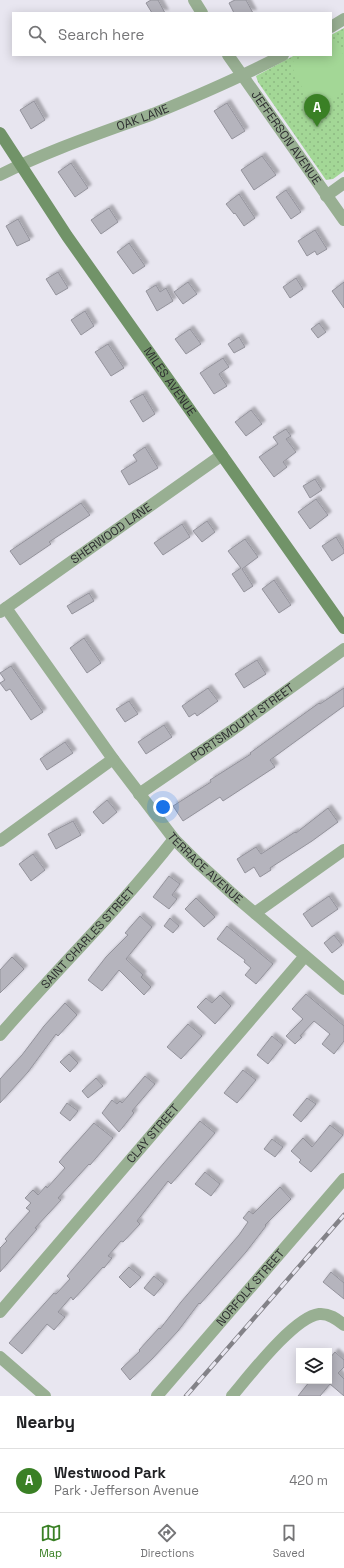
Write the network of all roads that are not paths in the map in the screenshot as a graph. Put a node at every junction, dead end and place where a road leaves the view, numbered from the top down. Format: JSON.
{"nodes":[{"id":1,"x":194,"y":0,"type":"edge"},
{"id":2,"x":201,"y":12,"type":"edge"},
{"id":3,"x":344,"y":19,"type":"edge"},
{"id":4,"x":332,"y":27,"type":"edge"},
{"id":5,"x":229,"y":56,"type":"edge"},
{"id":6,"x":281,"y":56,"type":"edge"},
{"id":7,"x":242,"y":75,"type":"junction"},
{"id":8,"x":0,"y":133,"type":"edge"},
{"id":9,"x":20,"y":165,"type":"junction"},
{"id":10,"x":0,"y":175,"type":"edge"},
{"id":11,"x":344,"y":183,"type":"edge"},
{"id":12,"x":326,"y":196,"type":"junction"},
{"id":13,"x":344,"y":220,"type":"edge"},
{"id":14,"x":222,"y":455,"type":"junction"},
{"id":15,"x":3,"y":610,"type":"edge"},
{"id":16,"x":344,"y":628,"type":"edge"},
{"id":17,"x":344,"y":649,"type":"edge"},
{"id":18,"x":113,"y":759,"type":"junction"},
{"id":19,"x":139,"y":794,"type":"junction"},
{"id":20,"x":174,"y":839,"type":"junction"},
{"id":21,"x":0,"y":841,"type":"edge"},
{"id":22,"x":344,"y":850,"type":"edge"},
{"id":23,"x":255,"y":913,"type":"junction"},
{"id":24,"x":305,"y":956,"type":"junction"},
{"id":25,"x":344,"y":989,"type":"edge"},
{"id":26,"x":0,"y":1035,"type":"edge"},
{"id":27,"x":344,"y":1179,"type":"edge"},
{"id":28,"x":0,"y":1312,"type":"edge"},
{"id":29,"x":344,"y":1325,"type":"edge"},
{"id":30,"x":0,"y":1357,"type":"edge"},
{"id":31,"x":45,"y":1396,"type":"edge"},
{"id":32,"x":157,"y":1396,"type":"edge"},
{"id":33,"x":232,"y":1396,"type":"edge"}],
"edges":[{"from":1,"to":2,"type":"street"},
{"from":3,"to":4,"type":"street"},
{"from":5,"to":7,"type":"street","name":"JEFFERSON AVENUE"},
{"from":6,"to":7,"type":"street","name":"OAK LANE"},
{"from":7,"to":9,"type":"street","name":"OAK LANE"},
{"from":7,"to":12,"type":"street","name":"JEFFERSON AVENUE"},
{"from":8,"to":9,"type":"street","name":"MILES AVENUE"},
{"from":9,"to":10,"type":"street","name":"OAK LANE"},
{"from":9,"to":14,"type":"street","name":"MILES AVENUE"},
{"from":11,"to":12,"type":"street"},
{"from":12,"to":13,"type":"street","name":"JEFFERSON AVENUE"},
{"from":14,"to":15,"type":"street","name":"SHERWOOD LANE"},
{"from":14,"to":16,"type":"street","name":"MILES AVENUE"},
{"from":15,"to":18,"type":"street","name":"TERRACE AVENUE"},
{"from":17,"to":19,"type":"street","name":"PORTSMOUTH STREET"},
{"from":18,"to":19,"type":"street","name":"TERRACE AVENUE"},
{"from":18,"to":21,"type":"street"},
{"from":19,"to":20,"type":"street","name":"TERRACE AVENUE"},
{"from":20,"to":23,"type":"street","name":"TERRACE AVENUE"},
{"from":20,"to":26,"type":"street","name":"SAINT CHARLES STREET"},
{"from":22,"to":23,"type":"street"},
{"from":23,"to":24,"type":"street","name":"TERRACE AVENUE"},
{"from":24,"to":25,"type":"street","name":"TERRACE AVENUE"},
{"from":24,"to":28,"type":"street","name":"CLAY STREET"},
{"from":27,"to":32,"type":"street","name":"NORFOLK STREET"},
{"from":29,"to":33,"type":"street"},
{"from":30,"to":31,"type":"street"}]}
